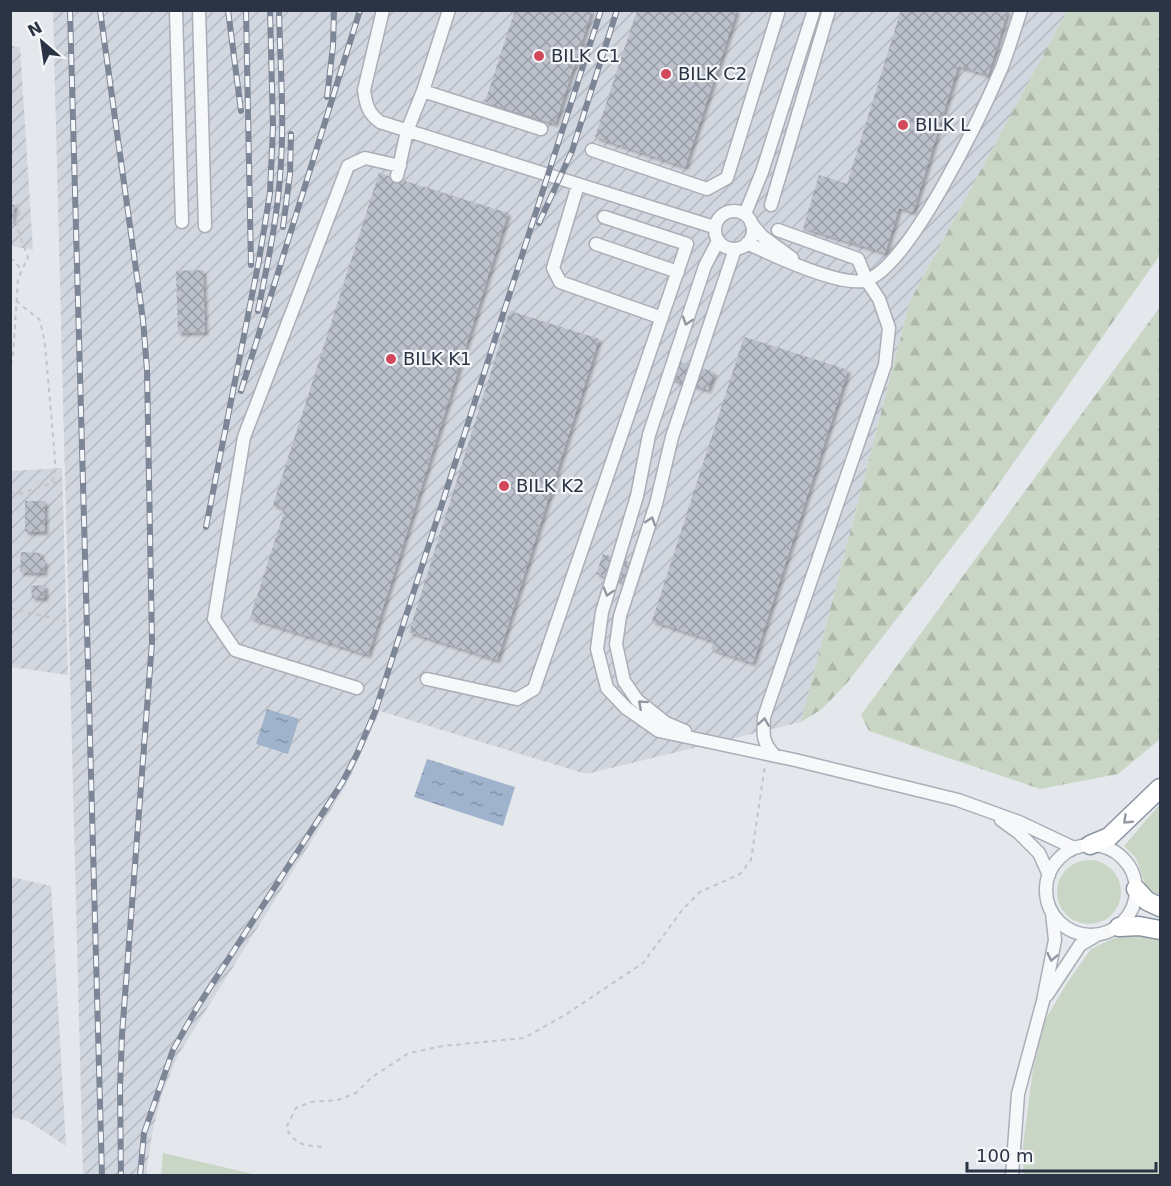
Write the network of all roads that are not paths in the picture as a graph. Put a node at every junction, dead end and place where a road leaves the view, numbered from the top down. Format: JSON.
{"nodes":[{"id":1,"x":176,"y":10,"type":"edge"},
{"id":2,"x":199,"y":10,"type":"edge"},
{"id":3,"x":383,"y":10,"type":"edge"},
{"id":4,"x":449,"y":10,"type":"edge"},
{"id":5,"x":779,"y":10,"type":"edge"},
{"id":6,"x":814,"y":10,"type":"edge"},
{"id":7,"x":830,"y":10,"type":"edge"},
{"id":8,"x":1021,"y":10,"type":"edge"},
{"id":9,"x":423,"y":91,"type":"junction"},
{"id":10,"x":541,"y":129,"type":"dead end"},
{"id":11,"x":407,"y":131,"type":"junction"},
{"id":12,"x":592,"y":150,"type":"dead end"},
{"id":13,"x":578,"y":185,"type":"junction"},
{"id":14,"x":771,"y":205,"type":"dead end"},
{"id":15,"x":604,"y":217,"type":"dead end"},
{"id":16,"x":748,"y":219,"type":"junction"},
{"id":17,"x":182,"y":222,"type":"dead end"},
{"id":18,"x":205,"y":226,"type":"dead end"},
{"id":19,"x":714,"y":227,"type":"junction"},
{"id":20,"x":778,"y":230,"type":"dead end"},
{"id":21,"x":718,"y":241,"type":"junction"},
{"id":22,"x":747,"y":243,"type":"junction"},
{"id":23,"x":596,"y":244,"type":"dead end"},
{"id":24,"x":735,"y":249,"type":"junction"},
{"id":25,"x":811,"y":270,"type":"junction"},
{"id":26,"x":678,"y":272,"type":"junction"},
{"id":27,"x":867,"y":281,"type":"junction"},
{"id":28,"x":662,"y":318,"type":"junction"},
{"id":29,"x":427,"y":679,"type":"dead end"},
{"id":30,"x":357,"y":688,"type":"dead end"},
{"id":31,"x":711,"y":741,"type":"junction"},
{"id":32,"x":770,"y":754,"type":"junction"},
{"id":33,"x":1161,"y":788,"type":"edge"},
{"id":34,"x":990,"y":813,"type":"junction"},
{"id":35,"x":1082,"y":847,"type":"junction"},
{"id":36,"x":1049,"y":875,"type":"junction"},
{"id":37,"x":1136,"y":890,"type":"junction"},
{"id":38,"x":1161,"y":907,"type":"edge"},
{"id":39,"x":1051,"y":912,"type":"junction"},
{"id":40,"x":1119,"y":927,"type":"junction"},
{"id":41,"x":1159,"y":929,"type":"edge"},
{"id":42,"x":1095,"y":936,"type":"junction"},
{"id":43,"x":1042,"y":1001,"type":"junction"},
{"id":44,"x":1012,"y":1176,"type":"edge"}],
"edges":[{"from":1,"to":17,"type":"street"},
{"from":2,"to":18,"type":"street"},
{"from":3,"to":11,"type":"street"},
{"from":4,"to":9,"type":"street"},
{"from":5,"to":12,"type":"street"},
{"from":6,"to":16,"type":"street"},
{"from":7,"to":14,"type":"street"},
{"from":8,"to":27,"type":"street"},
{"from":9,"to":10,"type":"street"},
{"from":9,"to":11,"type":"street"},
{"from":11,"to":13,"type":"street"},
{"from":11,"to":30,"type":"street"},
{"from":13,"to":19,"type":"street"},
{"from":13,"to":28,"type":"street"},
{"from":15,"to":26,"type":"street"},
{"from":16,"to":19,"type":"street"},
{"from":16,"to":22,"type":"street"},
{"from":16,"to":25,"type":"street"},
{"from":19,"to":21,"type":"street"},
{"from":20,"to":27,"type":"street"},
{"from":21,"to":24,"type":"street"},
{"from":21,"to":31,"type":"street","one_way":true},
{"from":22,"to":24,"type":"street"},
{"from":22,"to":25,"type":"street"},
{"from":23,"to":26,"type":"street"},
{"from":31,"to":24,"type":"street","one_way":true},
{"from":25,"to":27,"type":"street"},
{"from":26,"to":28,"type":"street"},
{"from":32,"to":27,"type":"street","one_way":true},
{"from":28,"to":29,"type":"street"},
{"from":31,"to":32,"type":"street"},
{"from":32,"to":34,"type":"street"},
{"from":33,"to":35,"type":"highway","one_way":true},
{"from":34,"to":35,"type":"street"},
{"from":34,"to":36,"type":"street"},
{"from":35,"to":36,"type":"street"},
{"from":35,"to":37,"type":"street"},
{"from":36,"to":39,"type":"street"},
{"from":37,"to":38,"type":"highway"},
{"from":37,"to":40,"type":"street"},
{"from":39,"to":42,"type":"street"},
{"from":39,"to":43,"type":"street","one_way":true},
{"from":40,"to":41,"type":"highway"},
{"from":40,"to":42,"type":"street"},
{"from":42,"to":43,"type":"street"},
{"from":43,"to":44,"type":"street"}]}
